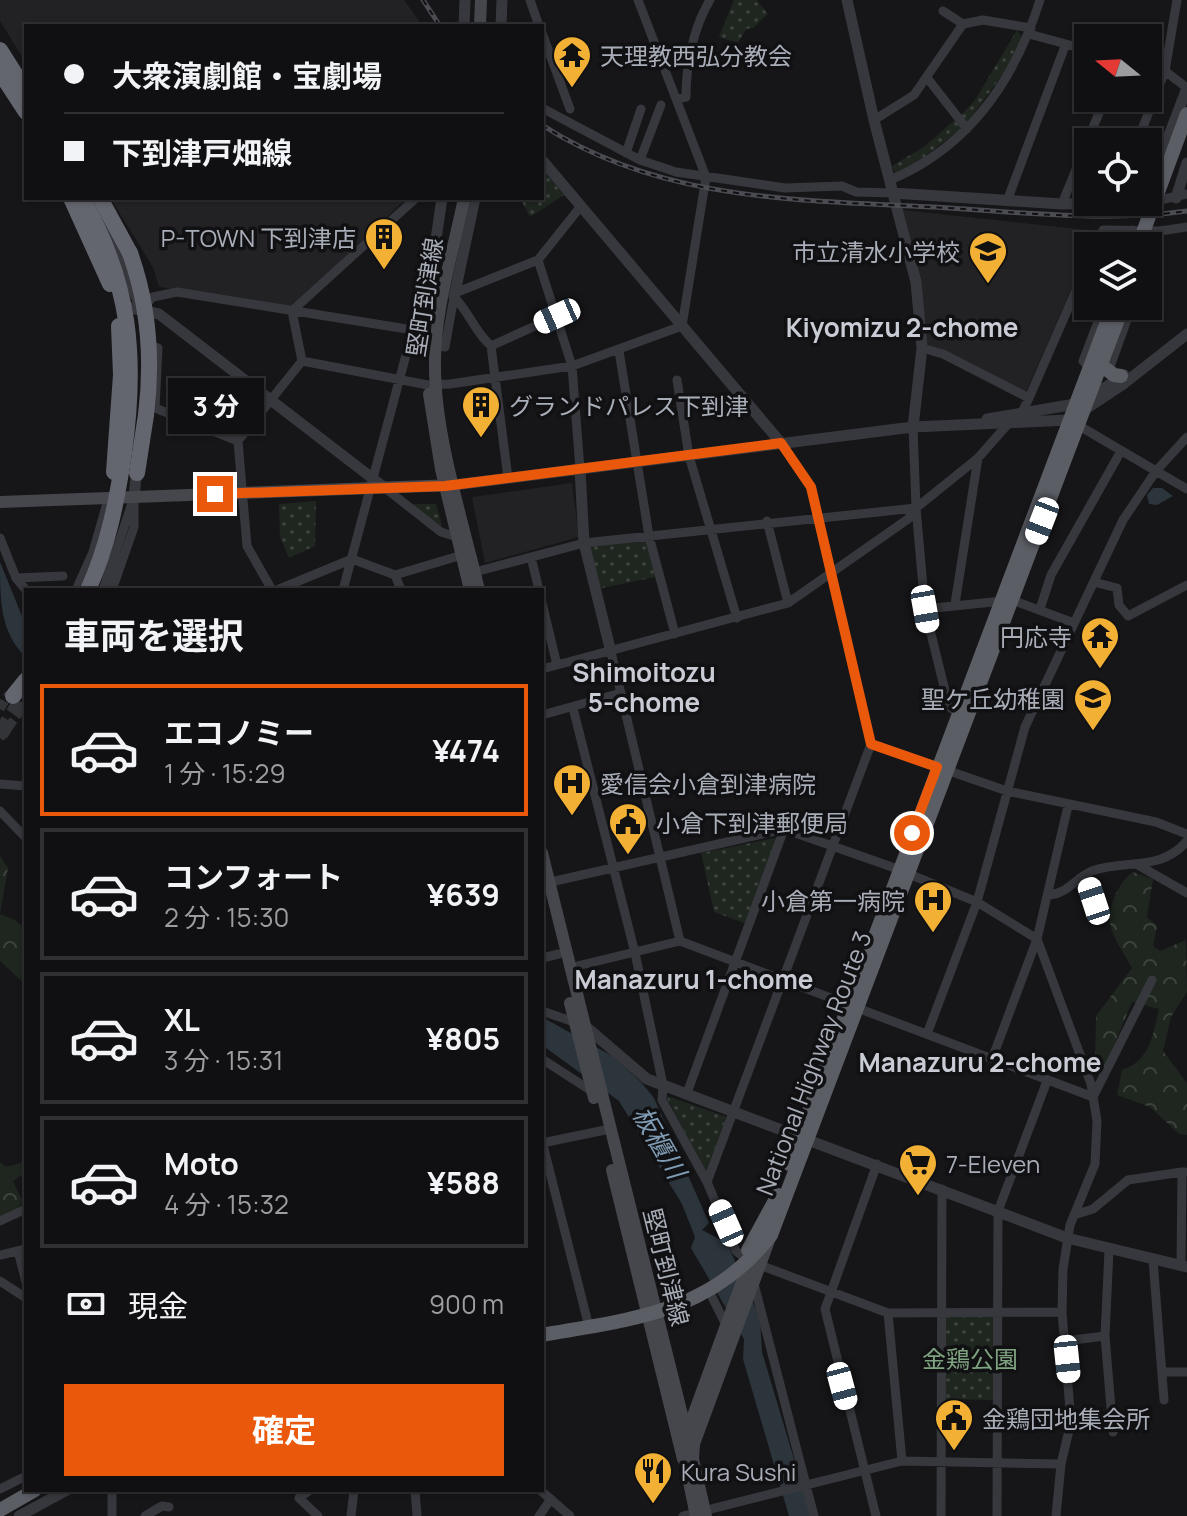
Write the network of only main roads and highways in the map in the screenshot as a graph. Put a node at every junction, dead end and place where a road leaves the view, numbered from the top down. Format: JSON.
{"nodes":[{"id":1,"x":481,"y":0,"type":"edge"},
{"id":2,"x":488,"y":0,"type":"edge"},
{"id":3,"x":480,"y":24,"type":"edge"},
{"id":4,"x":487,"y":24,"type":"edge"},
{"id":5,"x":0,"y":53,"type":"edge"},
{"id":6,"x":0,"y":72,"type":"edge"},
{"id":7,"x":24,"y":106,"type":"edge"},
{"id":8,"x":1187,"y":114,"type":"edge"},
{"id":9,"x":1187,"y":136,"type":"edge"},
{"id":10,"x":78,"y":200,"type":"edge"},
{"id":11,"x":78,"y":200,"type":"edge"},
{"id":12,"x":93,"y":200,"type":"edge"},
{"id":13,"x":101,"y":200,"type":"edge"},
{"id":14,"x":455,"y":200,"type":"edge"},
{"id":15,"x":463,"y":200,"type":"edge"},
{"id":16,"x":1143,"y":232,"type":"edge"},
{"id":17,"x":1150,"y":232,"type":"edge"},
{"id":18,"x":449,"y":255,"type":"junction"},
{"id":19,"x":1109,"y":320,"type":"edge"},
{"id":20,"x":1116,"y":320,"type":"edge"},
{"id":21,"x":1095,"y":366,"type":"junction"},
{"id":22,"x":1121,"y":376,"type":"road end"},
{"id":23,"x":114,"y":472,"type":"road end"},
{"id":24,"x":137,"y":473,"type":"road end"},
{"id":25,"x":449,"y":485,"type":"junction"},
{"id":26,"x":0,"y":502,"type":"edge"},
{"id":27,"x":89,"y":588,"type":"edge"},
{"id":28,"x":97,"y":588,"type":"edge"},
{"id":29,"x":470,"y":588,"type":"edge"},
{"id":30,"x":479,"y":588,"type":"edge"},
{"id":31,"x":1006,"y":600,"type":"junction"},
{"id":32,"x":942,"y":769,"type":"junction"},
{"id":33,"x":544,"y":885,"type":"edge"},
{"id":34,"x":581,"y":1029,"type":"junction"},
{"id":35,"x":746,"y":1262,"type":"junction"},
{"id":36,"x":651,"y":1311,"type":"junction"},
{"id":37,"x":730,"y":1326,"type":"junction"},
{"id":38,"x":544,"y":1327,"type":"edge"},
{"id":39,"x":544,"y":1335,"type":"edge"},
{"id":40,"x":686,"y":1433,"type":"junction"},
{"id":41,"x":688,"y":1459,"type":"junction"},
{"id":42,"x":24,"y":1485,"type":"edge"},
{"id":43,"x":1,"y":1490,"type":"edge"},
{"id":44,"x":32,"y":1492,"type":"edge"},
{"id":45,"x":0,"y":1510,"type":"edge"},
{"id":46,"x":697,"y":1514,"type":"edge"}],
"edges":[{"from":1,"to":3,"type":"main road"},
{"from":2,"to":4,"type":"main road"},
{"from":5,"to":7,"type":"highway"},
{"from":6,"to":7,"type":"highway"},
{"from":8,"to":16,"type":"highway","bridge":true},
{"from":9,"to":17,"type":"highway"},
{"from":10,"to":23,"type":"highway"},
{"from":11,"to":27,"type":"highway","bridge":true},
{"from":12,"to":28,"type":"highway","bridge":true},
{"from":13,"to":24,"type":"highway","bridge":true},
{"from":14,"to":18,"type":"main road","name":"堅町到津線"},
{"from":15,"to":18,"type":"main road","name":"堅町到津線"},
{"from":18,"to":25,"type":"main road","name":"堅町到津線"},
{"from":19,"to":21,"type":"highway","name":"National Highway Route 3"},
{"from":20,"to":21,"type":"highway","name":"National Highway Route 3"},
{"from":21,"to":22,"type":"highway"},
{"from":21,"to":31,"type":"highway","name":"National Highway Route 3"},
{"from":25,"to":26,"type":"main road"},
{"from":25,"to":29,"type":"main road","name":"堅町到津線"},
{"from":25,"to":30,"type":"main road","name":"堅町到津線"},
{"from":31,"to":32,"type":"highway","name":"National Highway Route 3"},
{"from":31,"to":32,"type":"highway","name":"National Highway Route 3"},
{"from":32,"to":35,"type":"highway","name":"National Highway Route 3"},
{"from":33,"to":34,"type":"main road","name":"堅町到津線"},
{"from":33,"to":34,"type":"main road","name":"堅町到津線"},
{"from":34,"to":36,"type":"main road","name":"堅町到津線"},
{"from":35,"to":36,"type":"highway","name":"National Highway Route 3"},
{"from":35,"to":37,"type":"main road"},
{"from":36,"to":38,"type":"highway","name":"National Highway Route 3"},
{"from":36,"to":39,"type":"highway","name":"National Highway Route 3"},
{"from":36,"to":40,"type":"main road","name":"堅町到津線"},
{"from":36,"to":41,"type":"main road","name":"堅町到津線"},
{"from":37,"to":40,"type":"main road"},
{"from":37,"to":41,"type":"main road"},
{"from":40,"to":41,"type":"main road","name":"堅町到津線"},
{"from":41,"to":46,"type":"main road"},
{"from":42,"to":43,"type":"highway"},
{"from":44,"to":45,"type":"highway"}]}
